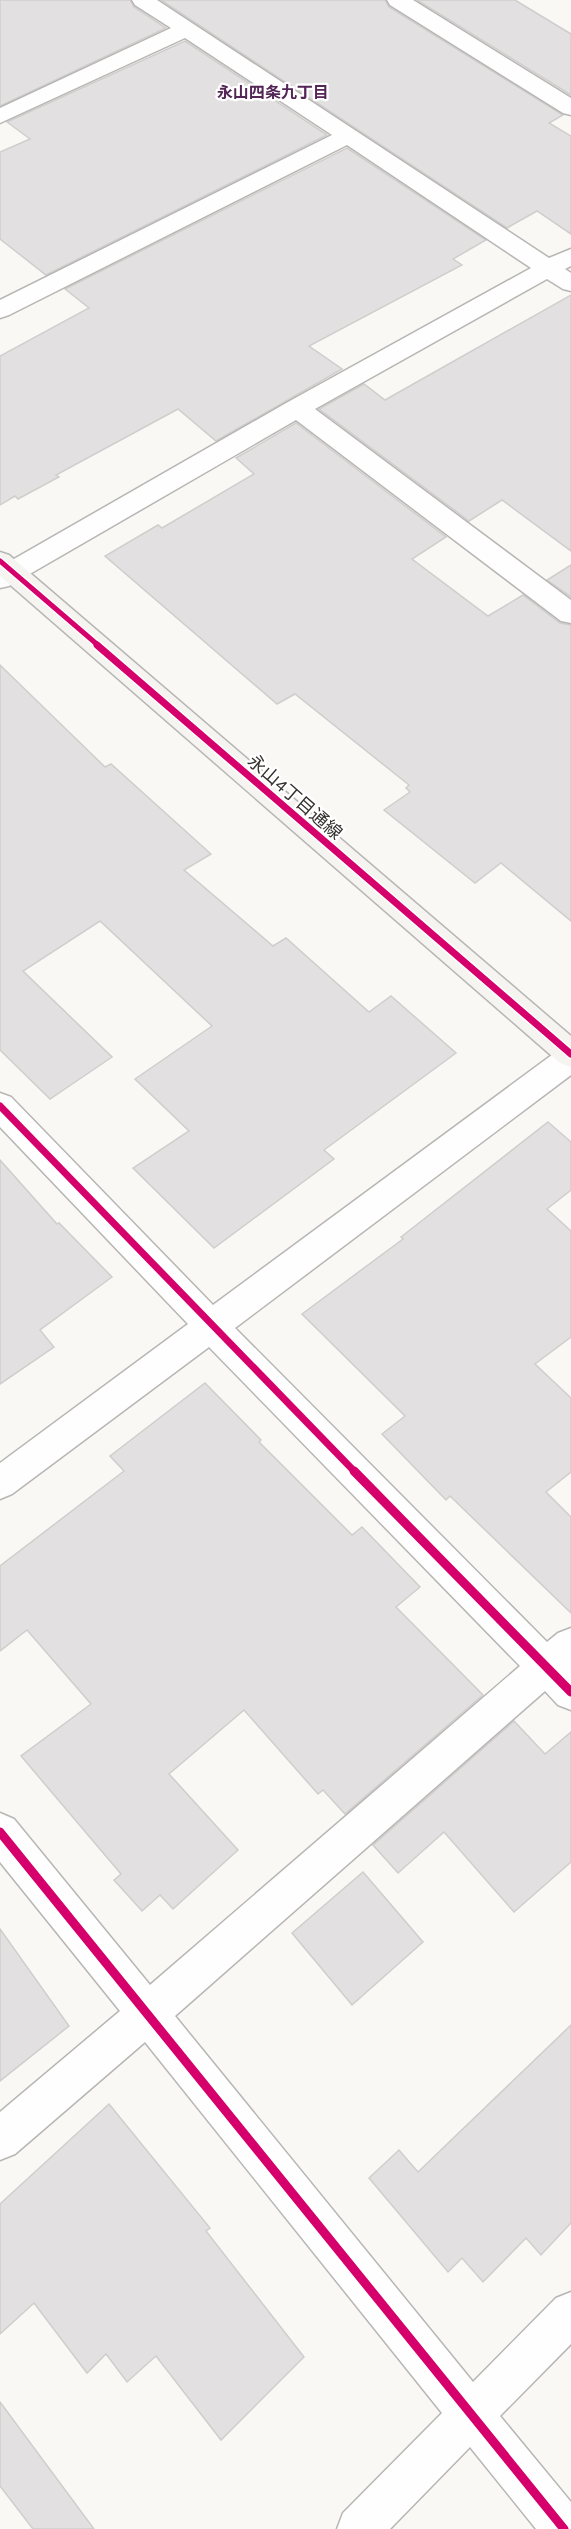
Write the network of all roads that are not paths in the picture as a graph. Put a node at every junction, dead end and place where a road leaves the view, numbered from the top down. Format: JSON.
{"nodes":[{"id":1,"x":143,"y":0,"type":"edge"},
{"id":2,"x":398,"y":0,"type":"edge"},
{"id":3,"x":187,"y":28,"type":"junction"},
{"id":4,"x":571,"y":108,"type":"edge"},
{"id":5,"x":0,"y":116,"type":"edge"},
{"id":6,"x":348,"y":136,"type":"junction"},
{"id":7,"x":571,"y":256,"type":"edge"},
{"id":8,"x":548,"y":269,"type":"junction"},
{"id":9,"x":571,"y":284,"type":"edge"},
{"id":10,"x":0,"y":310,"type":"edge"},
{"id":11,"x":297,"y":408,"type":"junction"},
{"id":12,"x":4,"y":571,"type":"edge"},
{"id":13,"x":571,"y":614,"type":"edge"},
{"id":14,"x":571,"y":1056,"type":"edge"},
{"id":15,"x":0,"y":1106,"type":"edge"},
{"id":16,"x":211,"y":1326,"type":"junction"},
{"id":17,"x":0,"y":1483,"type":"edge"},
{"id":18,"x":563,"y":1668,"type":"edge"},
{"id":19,"x":0,"y":1832,"type":"edge"},
{"id":20,"x":147,"y":2014,"type":"junction"},
{"id":21,"x":0,"y":2139,"type":"edge"},
{"id":22,"x":571,"y":2313,"type":"edge"},
{"id":23,"x":472,"y":2414,"type":"junction"},
{"id":24,"x":359,"y":2529,"type":"edge"},
{"id":25,"x":564,"y":2529,"type":"edge"}],
"edges":[{"from":1,"to":3,"type":"street"},
{"from":2,"to":4,"type":"street"},
{"from":3,"to":5,"type":"street"},
{"from":3,"to":6,"type":"street"},
{"from":6,"to":8,"type":"street"},
{"from":6,"to":10,"type":"street"},
{"from":7,"to":8,"type":"street"},
{"from":8,"to":9,"type":"street"},
{"from":8,"to":11,"type":"street"},
{"from":11,"to":12,"type":"street"},
{"from":11,"to":13,"type":"street"},
{"from":12,"to":14,"type":"street","name":"永山4丁目通線"},
{"from":14,"to":16,"type":"street"},
{"from":15,"to":16,"type":"street"},
{"from":16,"to":17,"type":"street"},
{"from":16,"to":18,"type":"street"},
{"from":18,"to":20,"type":"street"},
{"from":19,"to":20,"type":"street"},
{"from":20,"to":21,"type":"street"},
{"from":20,"to":23,"type":"street"},
{"from":22,"to":23,"type":"street"},
{"from":23,"to":24,"type":"street"},
{"from":23,"to":25,"type":"street"}]}
